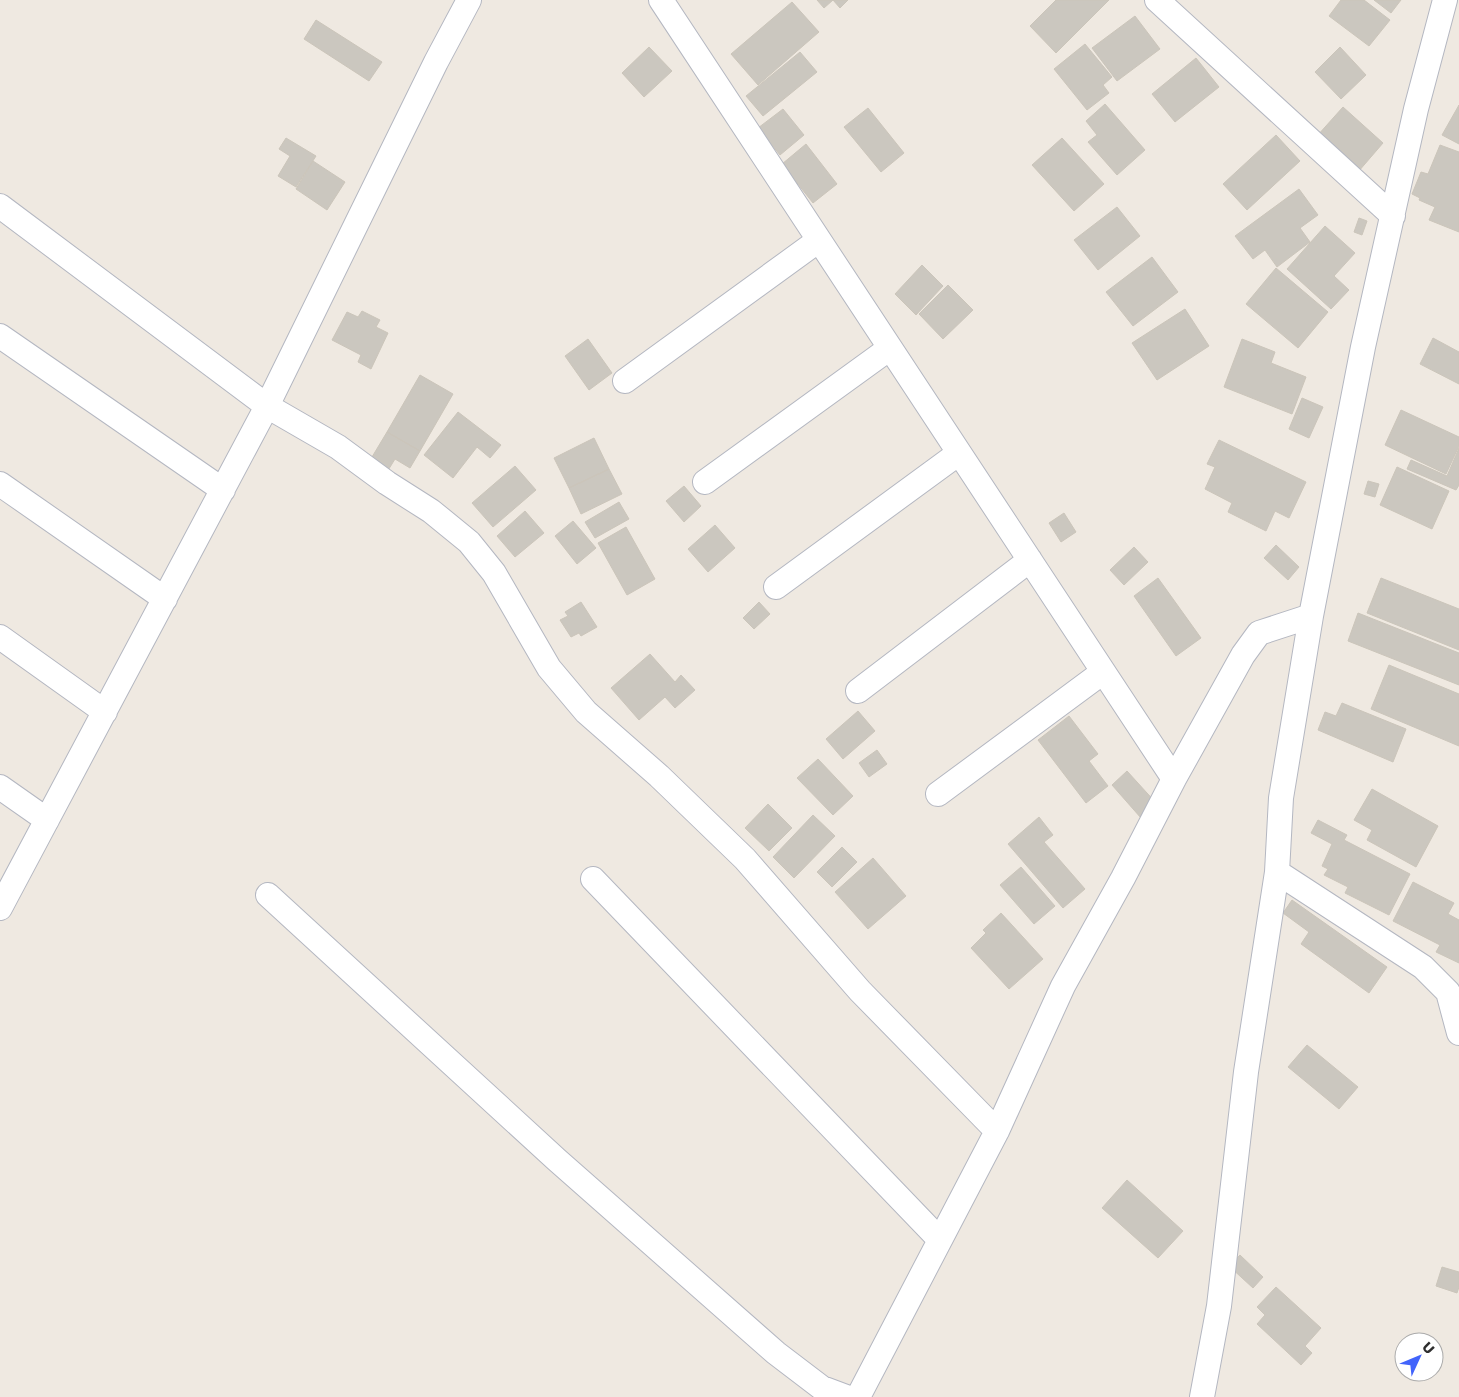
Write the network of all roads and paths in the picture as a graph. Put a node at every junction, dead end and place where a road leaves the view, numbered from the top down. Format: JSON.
{"nodes":[{"id":1,"x":469,"y":0,"type":"edge"},
{"id":2,"x":661,"y":0,"type":"edge"},
{"id":3,"x":1157,"y":0,"type":"edge"},
{"id":4,"x":1445,"y":0,"type":"edge"},
{"id":5,"x":0,"y":206,"type":"edge"},
{"id":6,"x":1393,"y":216,"type":"junction"},
{"id":7,"x":819,"y":240,"type":"junction"},
{"id":8,"x":0,"y":336,"type":"edge"},
{"id":9,"x":890,"y":348,"type":"junction"},
{"id":10,"x":625,"y":381,"type":"dead end"},
{"id":11,"x":267,"y":406,"type":"junction"},
{"id":12,"x":959,"y":453,"type":"junction"},
{"id":13,"x":705,"y":482,"type":"dead end"},
{"id":14,"x":0,"y":484,"type":"edge"},
{"id":15,"x":223,"y":490,"type":"junction"},
{"id":16,"x":1030,"y":560,"type":"junction"},
{"id":17,"x":776,"y":587,"type":"dead end"},
{"id":18,"x":165,"y":599,"type":"junction"},
{"id":19,"x":1311,"y":616,"type":"junction"},
{"id":20,"x":0,"y":638,"type":"edge"},
{"id":21,"x":1103,"y":672,"type":"junction"},
{"id":22,"x":858,"y":691,"type":"dead end"},
{"id":23,"x":105,"y":712,"type":"junction"},
{"id":24,"x":1174,"y":780,"type":"junction"},
{"id":25,"x":0,"y":787,"type":"edge"},
{"id":26,"x":938,"y":794,"type":"dead end"},
{"id":27,"x":47,"y":820,"type":"junction"},
{"id":28,"x":1277,"y":872,"type":"junction"},
{"id":29,"x":593,"y":879,"type":"dead end"},
{"id":30,"x":268,"y":895,"type":"dead end"},
{"id":31,"x":0,"y":908,"type":"edge"},
{"id":32,"x":1459,"y":1033,"type":"edge"},
{"id":33,"x":998,"y":1131,"type":"junction"},
{"id":34,"x":940,"y":1240,"type":"junction"},
{"id":35,"x":846,"y":1397,"type":"edge"},
{"id":36,"x":858,"y":1397,"type":"edge"},
{"id":37,"x":1202,"y":1397,"type":"edge"}],
"edges":[{"from":1,"to":11,"type":"street"},
{"from":2,"to":7,"type":"street"},
{"from":3,"to":6,"type":"street"},
{"from":4,"to":6,"type":"street"},
{"from":5,"to":11,"type":"street"},
{"from":6,"to":19,"type":"street"},
{"from":7,"to":9,"type":"street"},
{"from":7,"to":10,"type":"street"},
{"from":8,"to":15,"type":"street"},
{"from":9,"to":12,"type":"street"},
{"from":9,"to":13,"type":"street"},
{"from":11,"to":15,"type":"street"},
{"from":11,"to":33,"type":"street"},
{"from":12,"to":16,"type":"street"},
{"from":12,"to":17,"type":"street"},
{"from":14,"to":18,"type":"street"},
{"from":15,"to":18,"type":"street"},
{"from":16,"to":21,"type":"street"},
{"from":16,"to":22,"type":"street"},
{"from":18,"to":23,"type":"street"},
{"from":19,"to":24,"type":"street"},
{"from":19,"to":28,"type":"street"},
{"from":20,"to":23,"type":"street"},
{"from":21,"to":24,"type":"street"},
{"from":21,"to":26,"type":"street"},
{"from":23,"to":27,"type":"street"},
{"from":24,"to":33,"type":"street"},
{"from":25,"to":27,"type":"street"},
{"from":27,"to":31,"type":"street"},
{"from":28,"to":32,"type":"street"},
{"from":28,"to":37,"type":"street"},
{"from":29,"to":34,"type":"street"},
{"from":30,"to":35,"type":"street"},
{"from":33,"to":34,"type":"street"},
{"from":34,"to":36,"type":"street"}]}
